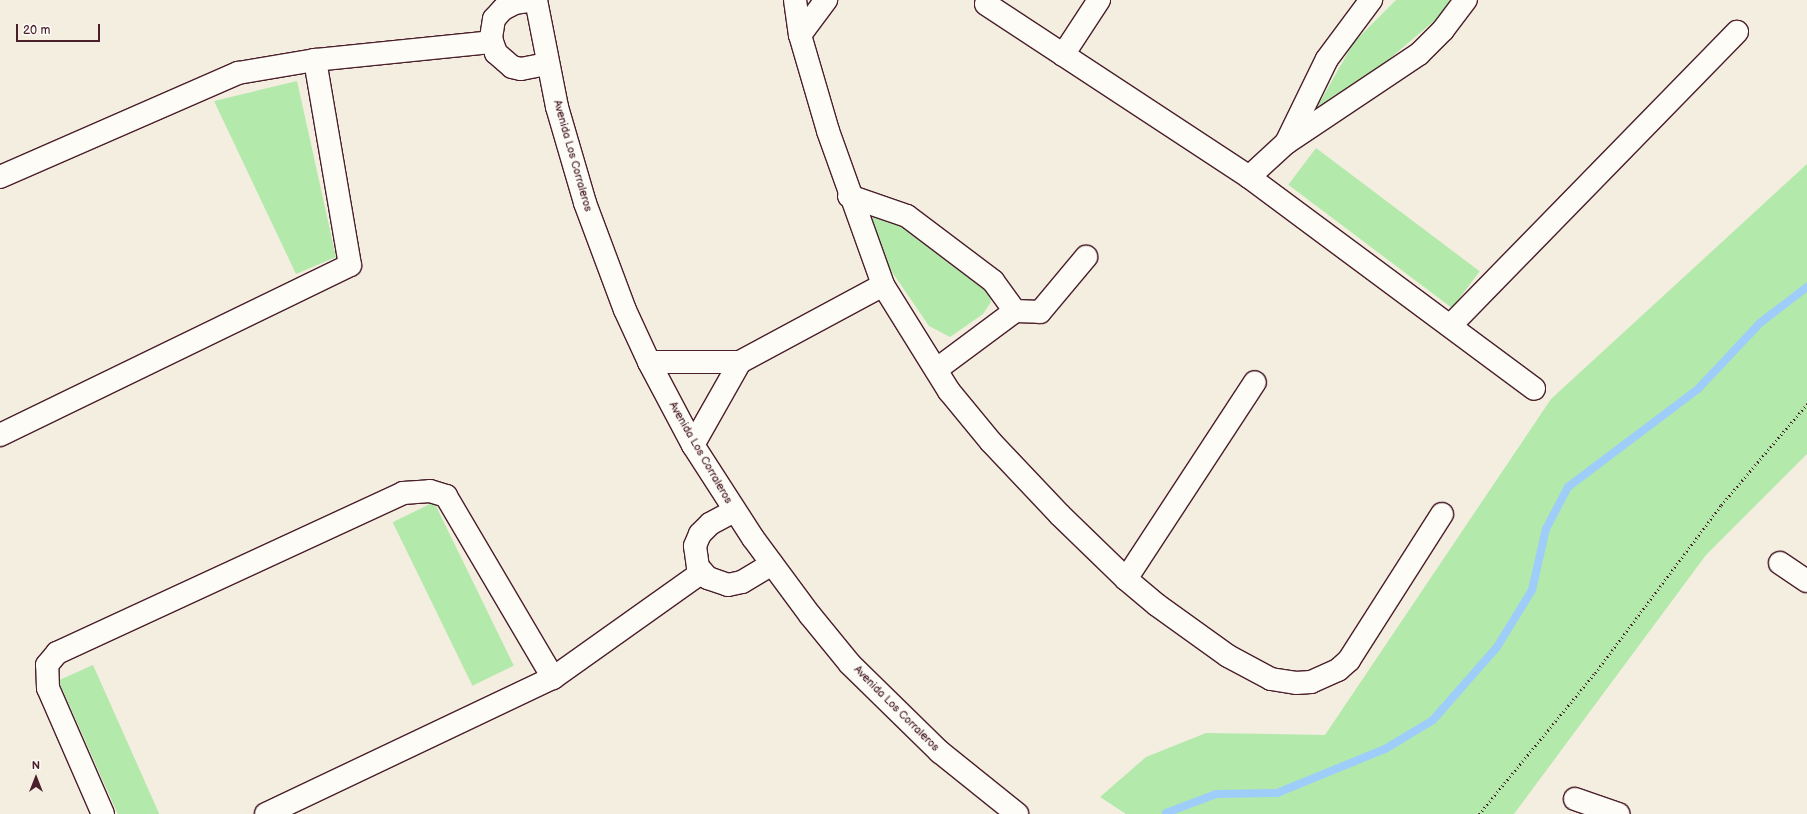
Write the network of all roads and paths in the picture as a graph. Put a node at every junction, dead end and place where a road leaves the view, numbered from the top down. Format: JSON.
{"nodes":[{"id":1,"x":536,"y":0,"type":"edge"},
{"id":2,"x":795,"y":0,"type":"edge"},
{"id":3,"x":826,"y":0,"type":"edge"},
{"id":4,"x":1099,"y":0,"type":"edge"},
{"id":5,"x":1371,"y":0,"type":"edge"},
{"id":6,"x":1466,"y":0,"type":"edge"},
{"id":7,"x":986,"y":4,"type":"dead end"},
{"id":8,"x":1737,"y":32,"type":"dead end"},
{"id":9,"x":800,"y":35,"type":"junction"},
{"id":10,"x":492,"y":42,"type":"junction"},
{"id":11,"x":1063,"y":55,"type":"junction"},
{"id":12,"x":315,"y":60,"type":"junction"},
{"id":13,"x":548,"y":64,"type":"junction"},
{"id":14,"x":1286,"y":143,"type":"junction"},
{"id":15,"x":0,"y":177,"type":"edge"},
{"id":16,"x":1249,"y":177,"type":"junction"},
{"id":17,"x":849,"y":196,"type":"junction"},
{"id":18,"x":1086,"y":257,"type":"dead end"},
{"id":19,"x":883,"y":285,"type":"junction"},
{"id":20,"x":1015,"y":311,"type":"junction"},
{"id":21,"x":1450,"y":326,"type":"junction"},
{"id":22,"x":649,"y":362,"type":"junction"},
{"id":23,"x":740,"y":362,"type":"junction"},
{"id":24,"x":937,"y":369,"type":"junction"},
{"id":25,"x":1255,"y":382,"type":"dead end"},
{"id":26,"x":1534,"y":389,"type":"dead end"},
{"id":27,"x":1807,"y":404,"type":"edge"},
{"id":28,"x":0,"y":435,"type":"edge"},
{"id":29,"x":693,"y":445,"type":"junction"},
{"id":30,"x":734,"y":511,"type":"junction"},
{"id":31,"x":1442,"y":514,"type":"dead end"},
{"id":32,"x":1780,"y":562,"type":"dead end"},
{"id":33,"x":772,"y":564,"type":"junction"},
{"id":34,"x":702,"y":572,"type":"junction"},
{"id":35,"x":1126,"y":579,"type":"junction"},
{"id":36,"x":1807,"y":581,"type":"edge"},
{"id":37,"x":553,"y":678,"type":"junction"},
{"id":38,"x":1576,"y":799,"type":"dead end"},
{"id":39,"x":103,"y":814,"type":"edge"},
{"id":40,"x":266,"y":814,"type":"edge"},
{"id":41,"x":1017,"y":814,"type":"edge"},
{"id":42,"x":1479,"y":814,"type":"edge"},
{"id":43,"x":1618,"y":814,"type":"edge"}],
"edges":[{"from":1,"to":10,"type":"street"},
{"from":1,"to":13,"type":"street","name":"Avenida Los Corraleros"},
{"from":2,"to":9,"type":"street"},
{"from":3,"to":9,"type":"street"},
{"from":4,"to":11,"type":"street"},
{"from":5,"to":14,"type":"street"},
{"from":6,"to":14,"type":"street"},
{"from":7,"to":11,"type":"street"},
{"from":8,"to":21,"type":"street"},
{"from":9,"to":17,"type":"street"},
{"from":10,"to":12,"type":"street"},
{"from":10,"to":13,"type":"street"},
{"from":11,"to":16,"type":"street"},
{"from":12,"to":15,"type":"street"},
{"from":12,"to":28,"type":"street"},
{"from":13,"to":22,"type":"street","name":"Avenida Los Corraleros"},
{"from":14,"to":16,"type":"street"},
{"from":16,"to":21,"type":"street"},
{"from":17,"to":19,"type":"street"},
{"from":17,"to":20,"type":"street"},
{"from":18,"to":20,"type":"street"},
{"from":19,"to":23,"type":"street"},
{"from":19,"to":24,"type":"street"},
{"from":20,"to":24,"type":"street"},
{"from":21,"to":26,"type":"street"},
{"from":22,"to":23,"type":"street"},
{"from":22,"to":29,"type":"street","name":"Avenida Los Corraleros"},
{"from":23,"to":29,"type":"street"},
{"from":24,"to":35,"type":"street"},
{"from":25,"to":35,"type":"street"},
{"from":27,"to":42,"type":"path"},
{"from":29,"to":30,"type":"street","name":"Avenida Los Corraleros"},
{"from":30,"to":33,"type":"street","name":"Avenida Los Corraleros"},
{"from":30,"to":34,"type":"street"},
{"from":31,"to":35,"type":"street"},
{"from":32,"to":36,"type":"street"},
{"from":33,"to":34,"type":"street"},
{"from":33,"to":41,"type":"street","name":"Avenida Los Corraleros"},
{"from":34,"to":37,"type":"street"},
{"from":37,"to":39,"type":"street"},
{"from":37,"to":40,"type":"street"},
{"from":38,"to":43,"type":"street"}]}
